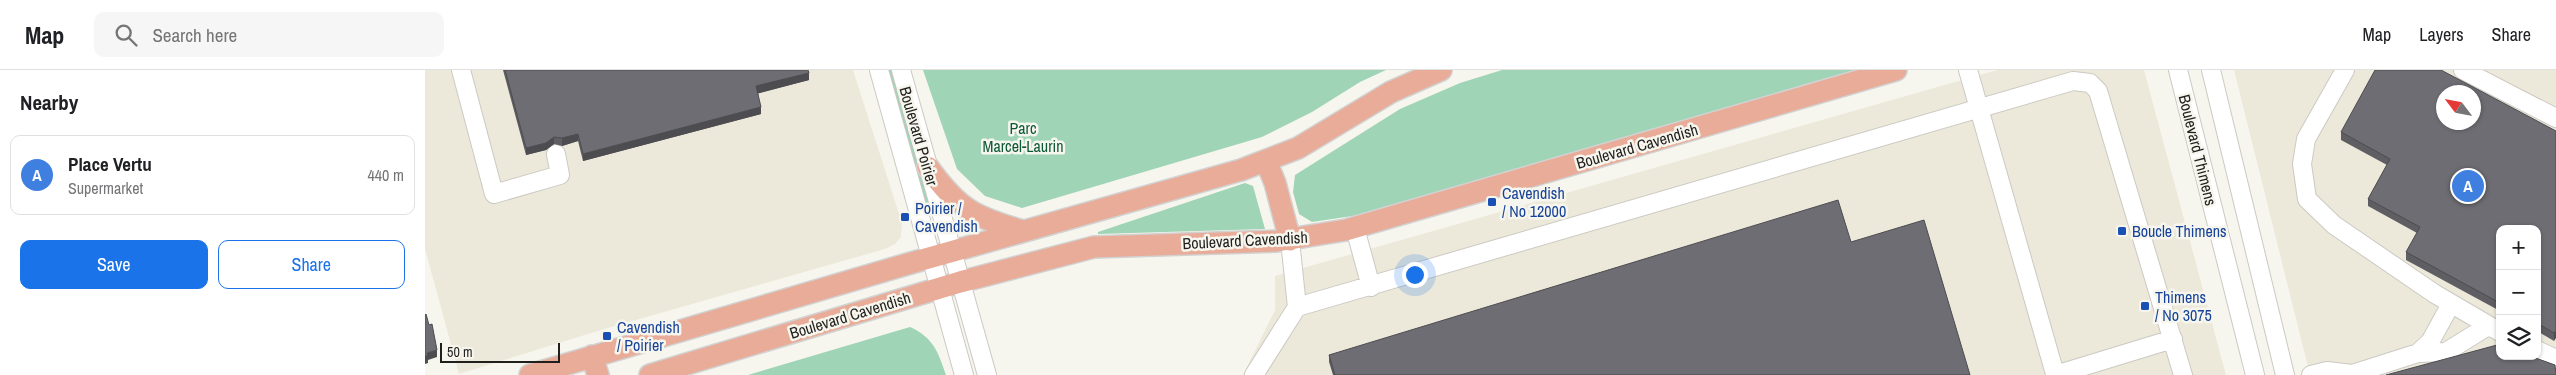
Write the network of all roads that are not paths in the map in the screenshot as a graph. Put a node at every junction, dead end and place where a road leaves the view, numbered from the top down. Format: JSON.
{"nodes":[{"id":1,"x":461,"y":70,"type":"edge"},
{"id":2,"x":879,"y":70,"type":"edge"},
{"id":3,"x":901,"y":70,"type":"edge"},
{"id":4,"x":1441,"y":70,"type":"edge"},
{"id":5,"x":1968,"y":70,"type":"edge"},
{"id":6,"x":2178,"y":70,"type":"edge"},
{"id":7,"x":2211,"y":70,"type":"edge"},
{"id":8,"x":2345,"y":70,"type":"edge"},
{"id":9,"x":2463,"y":70,"type":"edge"},
{"id":10,"x":1891,"y":71,"type":"edge"},
{"id":11,"x":1978,"y":110,"type":"junction"},
{"id":12,"x":2556,"y":118,"type":"edge"},
{"id":13,"x":556,"y":154,"type":"dead end"},
{"id":14,"x":1266,"y":161,"type":"junction"},
{"id":15,"x":928,"y":167,"type":"junction"},
{"id":16,"x":1355,"y":228,"type":"junction"},
{"id":17,"x":1023,"y":232,"type":"junction"},
{"id":18,"x":1290,"y":240,"type":"junction"},
{"id":19,"x":951,"y":252,"type":"junction"},
{"id":20,"x":931,"y":258,"type":"junction"},
{"id":21,"x":960,"y":282,"type":"junction"},
{"id":22,"x":1371,"y":287,"type":"junction"},
{"id":23,"x":939,"y":289,"type":"junction"},
{"id":24,"x":2451,"y":304,"type":"junction"},
{"id":25,"x":1297,"y":307,"type":"junction"},
{"id":26,"x":2494,"y":329,"type":"edge"},
{"id":27,"x":2173,"y":340,"type":"junction"},
{"id":28,"x":2541,"y":352,"type":"edge"},
{"id":29,"x":2418,"y":353,"type":"junction"},
{"id":30,"x":2556,"y":359,"type":"edge"},
{"id":31,"x":595,"y":366,"type":"edge"},
{"id":32,"x":2055,"y":374,"type":"edge"},
{"id":33,"x":2352,"y":374,"type":"edge"},
{"id":34,"x":531,"y":375,"type":"edge"},
{"id":35,"x":650,"y":375,"type":"edge"},
{"id":36,"x":964,"y":375,"type":"edge"},
{"id":37,"x":987,"y":375,"type":"edge"},
{"id":38,"x":1254,"y":375,"type":"edge"},
{"id":39,"x":2183,"y":375,"type":"edge"},
{"id":40,"x":2255,"y":375,"type":"edge"},
{"id":41,"x":2285,"y":375,"type":"edge"},
{"id":42,"x":2311,"y":375,"type":"edge"}],
"edges":[{"from":1,"to":13,"type":"street"},
{"from":2,"to":20,"type":"street","name":"Boulevard Poirier"},
{"from":3,"to":15,"type":"street","name":"Boulevard Poirier"},
{"from":4,"to":14,"type":"main road","name":"Boulevard Cavendish"},
{"from":5,"to":11,"type":"street"},
{"from":6,"to":40,"type":"street","name":"Boulevard Thimens"},
{"from":7,"to":41,"type":"street","name":"Boulevard Thimens"},
{"from":8,"to":24,"type":"street"},
{"from":9,"to":12,"type":"street"},
{"from":10,"to":16,"type":"main road","name":"Boulevard Cavendish"},
{"from":11,"to":22,"type":"street"},
{"from":11,"to":27,"type":"street"},
{"from":11,"to":32,"type":"street"},
{"from":14,"to":17,"type":"main road","name":"Boulevard Cavendish"},
{"from":14,"to":18,"type":"main road"},
{"from":15,"to":17,"type":"main road"},
{"from":15,"to":19,"type":"street","name":"Boulevard Poirier"},
{"from":16,"to":18,"type":"main road","name":"Boulevard Cavendish"},
{"from":16,"to":22,"type":"street"},
{"from":17,"to":19,"type":"main road","name":"Boulevard Cavendish"},
{"from":18,"to":21,"type":"main road","name":"Boulevard Cavendish"},
{"from":18,"to":25,"type":"street"},
{"from":19,"to":20,"type":"main road","name":"Boulevard Cavendish"},
{"from":19,"to":21,"type":"street","name":"Boulevard Poirier"},
{"from":20,"to":23,"type":"street","name":"Boulevard Poirier"},
{"from":20,"to":31,"type":"main road","name":"Boulevard Cavendish"},
{"from":21,"to":23,"type":"main road","name":"Boulevard Cavendish"},
{"from":21,"to":37,"type":"street","name":"Boulevard Poirier"},
{"from":22,"to":25,"type":"street"},
{"from":23,"to":35,"type":"main road","name":"Boulevard Cavendish"},
{"from":23,"to":36,"type":"street","name":"Boulevard Poirier"},
{"from":24,"to":26,"type":"street"},
{"from":24,"to":29,"type":"street"},
{"from":25,"to":38,"type":"street"},
{"from":26,"to":29,"type":"street"},
{"from":27,"to":32,"type":"street"},
{"from":27,"to":39,"type":"street"},
{"from":28,"to":30,"type":"street"},
{"from":29,"to":33,"type":"street"},
{"from":31,"to":34,"type":"main road","name":"Boulevard Cavendish"},
{"from":33,"to":42,"type":"street"}]}
